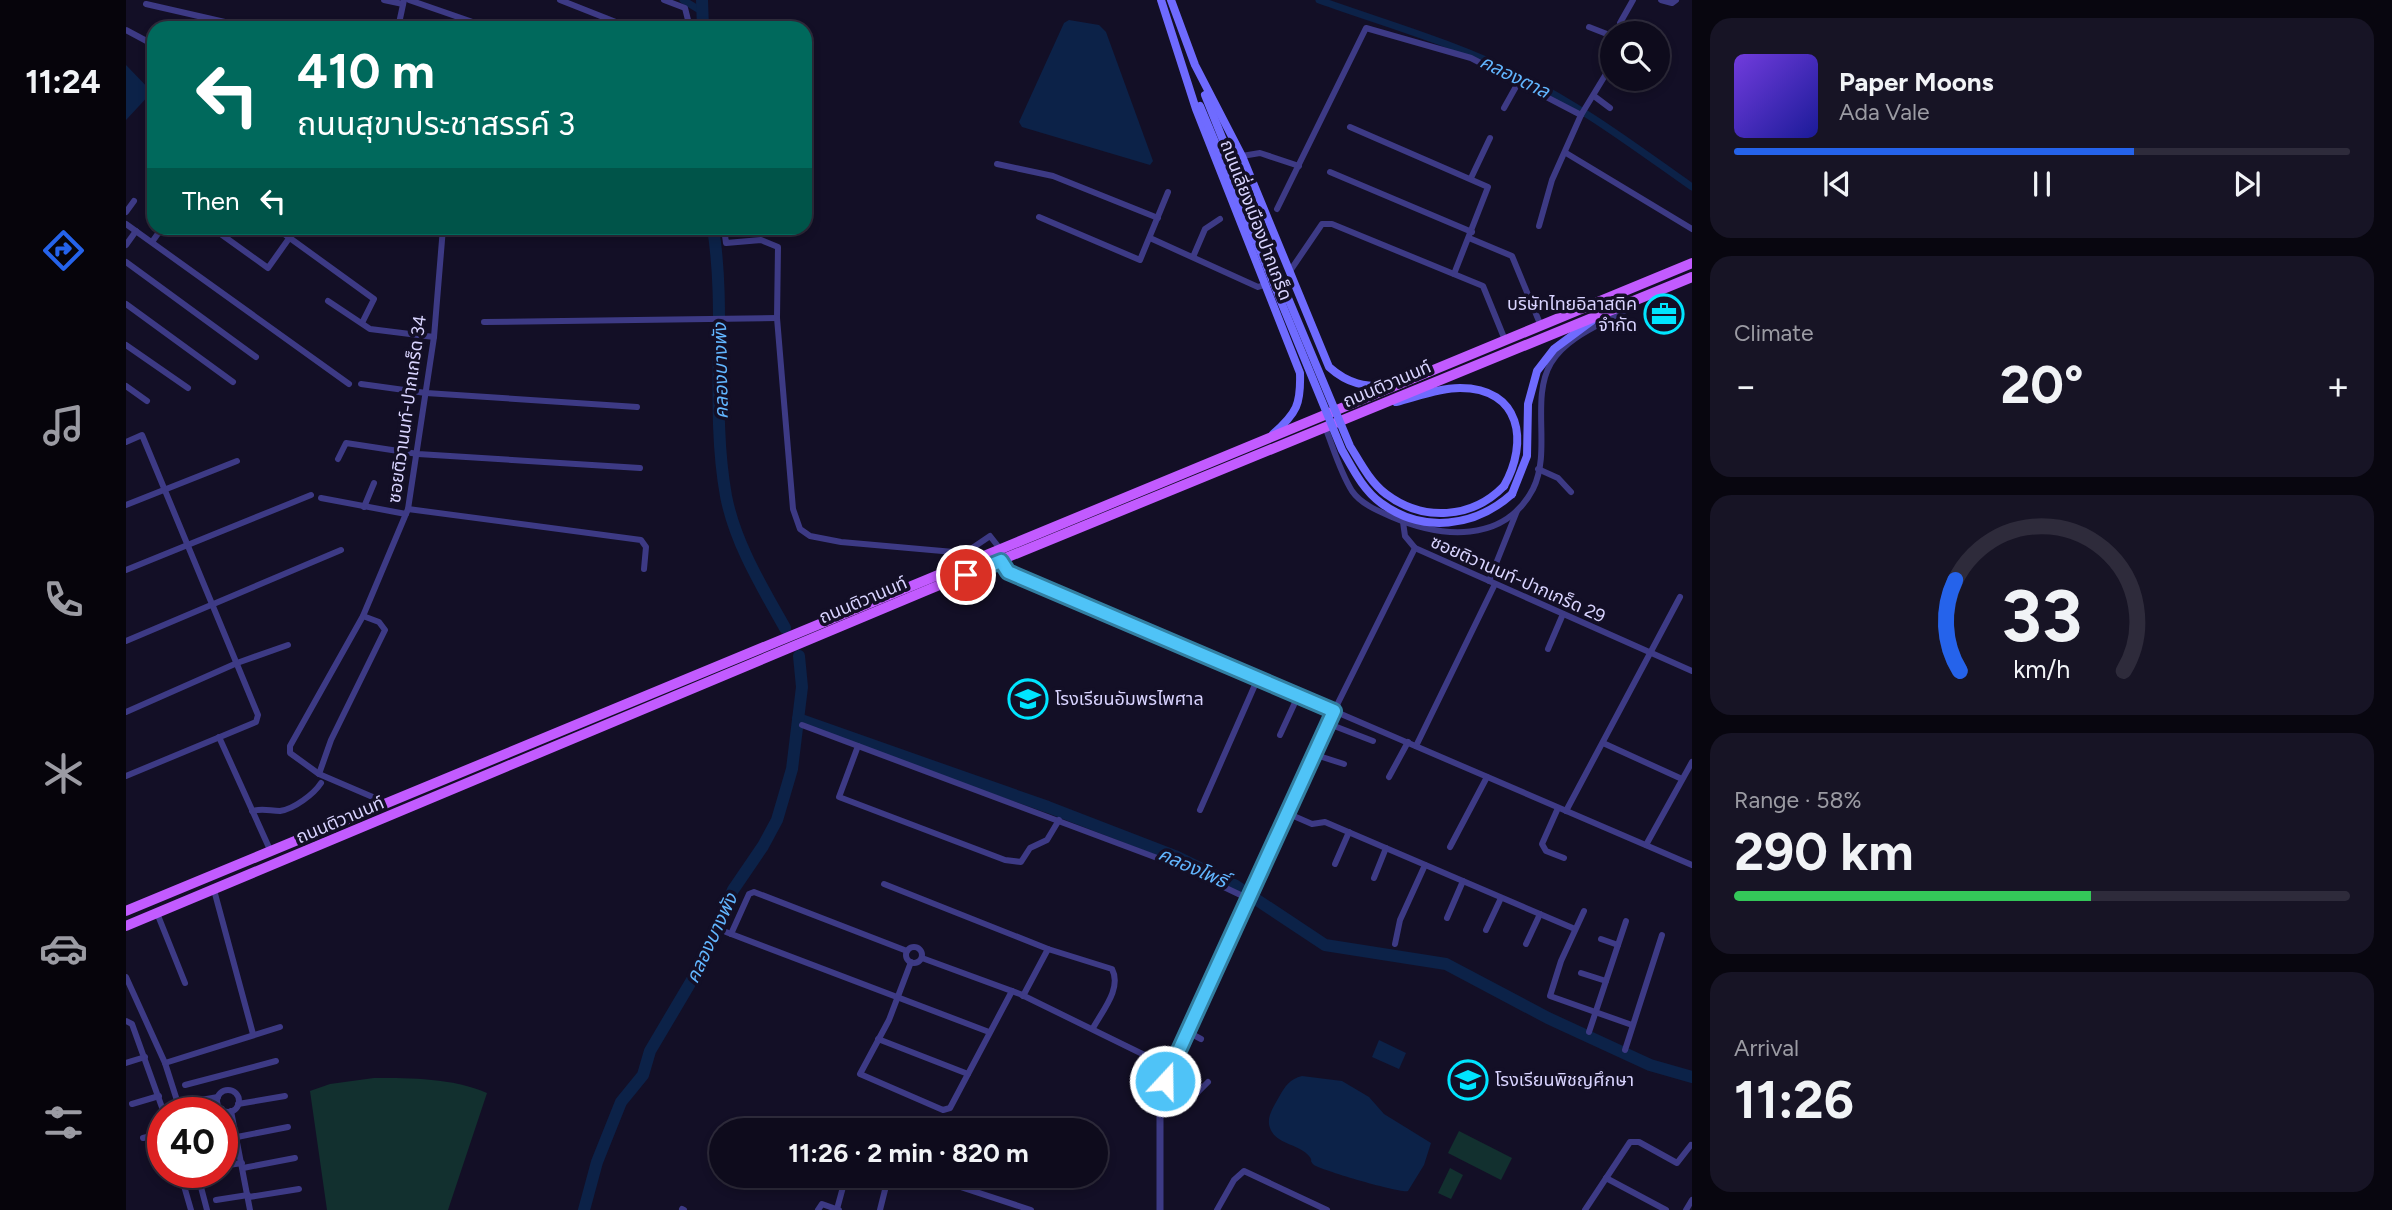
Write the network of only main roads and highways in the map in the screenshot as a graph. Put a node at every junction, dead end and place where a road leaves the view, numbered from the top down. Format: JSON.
{"nodes":[{"id":1,"x":1161,"y":0,"type":"edge"},
{"id":2,"x":1171,"y":0,"type":"edge"},
{"id":3,"x":1195,"y":65,"type":"junction"},
{"id":4,"x":1185,"y":75,"type":"junction"},
{"id":5,"x":1246,"y":207,"type":"junction"},
{"id":6,"x":1692,"y":263,"type":"edge"},
{"id":7,"x":1692,"y":277,"type":"edge"},
{"id":8,"x":1604,"y":312,"type":"junction"},
{"id":9,"x":1329,"y":367,"type":"junction"},
{"id":10,"x":1297,"y":368,"type":"junction"},
{"id":11,"x":1400,"y":386,"type":"junction"},
{"id":12,"x":1381,"y":405,"type":"junction"},
{"id":13,"x":1265,"y":441,"type":"junction"},
{"id":14,"x":1001,"y":555,"type":"junction"},
{"id":15,"x":475,"y":772,"type":"junction"},
{"id":16,"x":126,"y":911,"type":"edge"},
{"id":17,"x":126,"y":926,"type":"edge"}],
"edges":[{"from":1,"to":4,"type":"main road","name":"ถนนเลี่ยงเมืองปากเกร็ด"},
{"from":2,"to":3,"type":"main road","name":"ถนนเลี่ยงเมืองปากเกร็ด"},
{"from":3,"to":5,"type":"main road"},
{"from":3,"to":9,"type":"main road","name":"ถนนเลี่ยงเมืองปากเกร็ด"},
{"from":4,"to":5,"type":"main road"},
{"from":4,"to":10,"type":"main road","name":"ถนนเลี่ยงเมืองปากเกร็ด"},
{"from":5,"to":8,"type":"main road","bridge":true},
{"from":5,"to":12,"type":"main road","bridge":true},
{"from":6,"to":11,"type":"main road","name":"ถนนติวานนท์"},
{"from":7,"to":8,"type":"main road","name":"ถนนติวานนท์"},
{"from":8,"to":12,"type":"main road","name":"ถนนติวานนท์"},
{"from":9,"to":10,"type":"main road"},
{"from":9,"to":11,"type":"main road"},
{"from":10,"to":13,"type":"main road","name":"ถนนเลี่ยงเมืองปากเกร็ด"},
{"from":11,"to":13,"type":"main road","name":"ถนนติวานนท์"},
{"from":12,"to":14,"type":"main road","name":"ถนนติวานนท์"},
{"from":13,"to":14,"type":"main road","name":"ถนนติวานนท์"},
{"from":14,"to":15,"type":"main road","name":"ถนนติวานนท์"},
{"from":14,"to":15,"type":"main road","name":"ถนนติวานนท์"},
{"from":15,"to":16,"type":"main road","name":"ถนนติวานนท์"},
{"from":15,"to":17,"type":"main road","name":"ถนนติวานนท์"}]}
